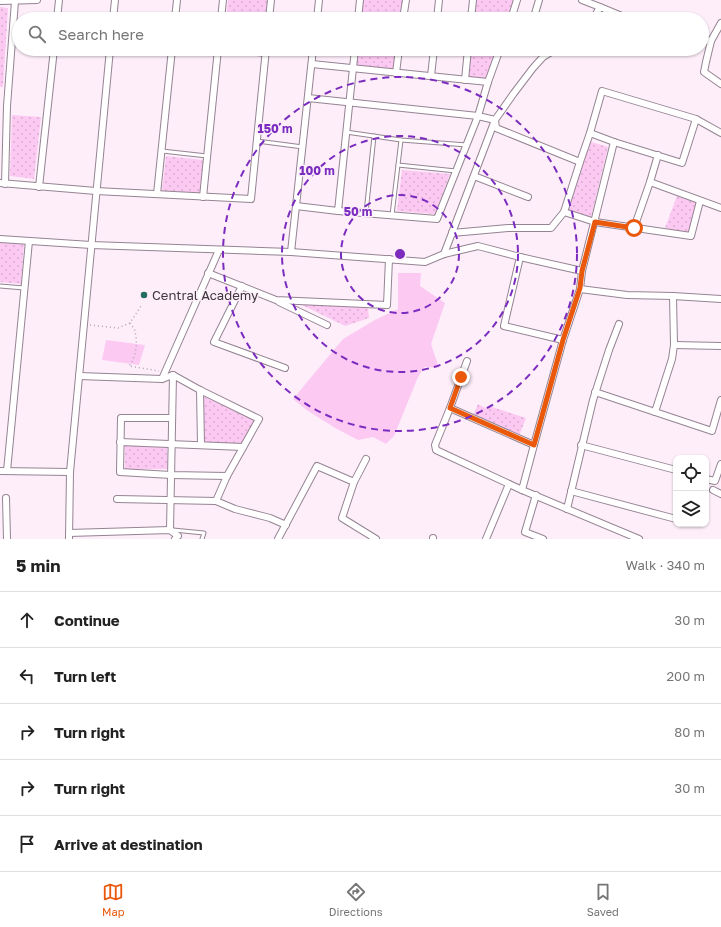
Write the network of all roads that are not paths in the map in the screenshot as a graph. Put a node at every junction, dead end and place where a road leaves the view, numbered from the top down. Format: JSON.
{"nodes":[{"id":1,"x":37,"y":0,"type":"edge"},
{"id":2,"x":59,"y":0,"type":"edge"},
{"id":3,"x":114,"y":0,"type":"edge"},
{"id":4,"x":177,"y":0,"type":"edge"},
{"id":5,"x":223,"y":0,"type":"edge"},
{"id":6,"x":271,"y":0,"type":"edge"},
{"id":7,"x":319,"y":0,"type":"edge"},
{"id":8,"x":360,"y":0,"type":"edge"},
{"id":9,"x":406,"y":0,"type":"edge"},
{"id":10,"x":439,"y":0,"type":"edge"},
{"id":11,"x":473,"y":0,"type":"edge"},
{"id":12,"x":517,"y":0,"type":"edge"},
{"id":13,"x":539,"y":0,"type":"edge"},
{"id":14,"x":582,"y":0,"type":"edge"},
{"id":15,"x":0,"y":1,"type":"edge"},
{"id":16,"x":15,"y":1,"type":"edge"},
{"id":17,"x":600,"y":7,"type":"junction"},
{"id":18,"x":14,"y":12,"type":"edge"},
{"id":19,"x":58,"y":12,"type":"edge"},
{"id":20,"x":113,"y":12,"type":"edge"},
{"id":21,"x":176,"y":12,"type":"edge"},
{"id":22,"x":222,"y":12,"type":"edge"},
{"id":23,"x":270,"y":12,"type":"edge"},
{"id":24,"x":318,"y":12,"type":"edge"},
{"id":25,"x":359,"y":12,"type":"edge"},
{"id":26,"x":404,"y":12,"type":"edge"},
{"id":27,"x":438,"y":12,"type":"edge"},
{"id":28,"x":472,"y":12,"type":"edge"},
{"id":29,"x":513,"y":12,"type":"edge"},
{"id":30,"x":535,"y":12,"type":"edge"},
{"id":31,"x":598,"y":12,"type":"edge"},
{"id":32,"x":612,"y":12,"type":"edge"},
{"id":33,"x":721,"y":23,"type":"edge"},
{"id":34,"x":12,"y":40,"type":"edge"},
{"id":35,"x":711,"y":41,"type":"joint"},
{"id":36,"x":709,"y":49,"type":"edge"},
{"id":37,"x":53,"y":56,"type":"edge"},
{"id":38,"x":109,"y":56,"type":"edge"},
{"id":39,"x":171,"y":56,"type":"edge"},
{"id":40,"x":217,"y":56,"type":"edge"},
{"id":41,"x":266,"y":56,"type":"edge"},
{"id":42,"x":313,"y":56,"type":"edge"},
{"id":43,"x":354,"y":56,"type":"edge"},
{"id":44,"x":398,"y":56,"type":"edge"},
{"id":45,"x":433,"y":56,"type":"edge"},
{"id":46,"x":467,"y":56,"type":"edge"},
{"id":47,"x":497,"y":56,"type":"edge"},
{"id":48,"x":545,"y":56,"type":"edge"},
{"id":49,"x":707,"y":56,"type":"edge"},
{"id":50,"x":312,"y":64,"type":"junction"},
{"id":51,"x":353,"y":68,"type":"junction"},
{"id":52,"x":396,"y":73,"type":"junction"},
{"id":53,"x":431,"y":76,"type":"junction"},
{"id":54,"x":465,"y":80,"type":"junction"},
{"id":55,"x":488,"y":82,"type":"junction"},
{"id":56,"x":721,"y":84,"type":"edge"},
{"id":57,"x":308,"y":98,"type":"junction"},
{"id":58,"x":349,"y":102,"type":"junction"},
{"id":59,"x":478,"y":116,"type":"junction"},
{"id":60,"x":696,"y":119,"type":"junction"},
{"id":61,"x":495,"y":120,"type":"junction"},
{"id":62,"x":346,"y":132,"type":"junction"},
{"id":63,"x":590,"y":133,"type":"junction"},
{"id":64,"x":721,"y":133,"type":"edge"},
{"id":65,"x":374,"y":136,"type":"junction"},
{"id":66,"x":401,"y":140,"type":"junction"},
{"id":67,"x":257,"y":141,"type":"junction"},
{"id":68,"x":614,"y":142,"type":"junction"},
{"id":69,"x":467,"y":145,"type":"junction"},
{"id":70,"x":303,"y":147,"type":"junction"},
{"id":71,"x":162,"y":151,"type":"junction"},
{"id":72,"x":658,"y":155,"type":"junction"},
{"id":73,"x":207,"y":156,"type":"junction"},
{"id":74,"x":580,"y":162,"type":"junction"},
{"id":75,"x":398,"y":165,"type":"junction"},
{"id":76,"x":456,"y":171,"type":"junction"},
{"id":77,"x":474,"y":176,"type":"junction"},
{"id":78,"x":650,"y":182,"type":"junction"},
{"id":79,"x":3,"y":184,"type":"edge"},
{"id":80,"x":40,"y":187,"type":"junction"},
{"id":81,"x":96,"y":191,"type":"junction"},
{"id":82,"x":157,"y":194,"type":"junction"},
{"id":83,"x":203,"y":197,"type":"junction"},
{"id":84,"x":528,"y":197,"type":"dead end"},
{"id":85,"x":700,"y":201,"type":"junction"},
{"id":86,"x":296,"y":206,"type":"junction"},
{"id":87,"x":721,"y":207,"type":"edge"},
{"id":88,"x":338,"y":211,"type":"junction"},
{"id":89,"x":564,"y":212,"type":"junction"},
{"id":90,"x":366,"y":213,"type":"junction"},
{"id":91,"x":392,"y":215,"type":"junction"},
{"id":92,"x":595,"y":222,"type":"junction"},
{"id":93,"x":634,"y":228,"type":"junction"},
{"id":94,"x":452,"y":233,"type":"junction"},
{"id":95,"x":0,"y":239,"type":"edge"},
{"id":96,"x":29,"y":241,"type":"junction"},
{"id":97,"x":91,"y":245,"type":"junction"},
{"id":98,"x":219,"y":250,"type":"junction"},
{"id":99,"x":291,"y":252,"type":"junction"},
{"id":100,"x":444,"y":254,"type":"junction"},
{"id":101,"x":520,"y":257,"type":"junction"},
{"id":102,"x":389,"y":259,"type":"junction"},
{"id":103,"x":582,"y":271,"type":"junction"},
{"id":104,"x":208,"y":273,"type":"junction"},
{"id":105,"x":0,"y":286,"type":"edge"},
{"id":106,"x":242,"y":286,"type":"junction"},
{"id":107,"x":25,"y":288,"type":"junction"},
{"id":108,"x":580,"y":288,"type":"junction"},
{"id":109,"x":721,"y":292,"type":"edge"},
{"id":110,"x":673,"y":296,"type":"junction"},
{"id":111,"x":720,"y":299,"type":"edge"},
{"id":112,"x":276,"y":300,"type":"junction"},
{"id":113,"x":619,"y":324,"type":"dead end"},
{"id":114,"x":326,"y":325,"type":"dead end"},
{"id":115,"x":563,"y":340,"type":"junction"},
{"id":116,"x":674,"y":344,"type":"junction"},
{"id":117,"x":721,"y":346,"type":"edge"},
{"id":118,"x":466,"y":361,"type":"dead end"},
{"id":119,"x":285,"y":368,"type":"dead end"},
{"id":120,"x":173,"y":375,"type":"junction"},
{"id":121,"x":79,"y":376,"type":"junction"},
{"id":122,"x":162,"y":379,"type":"junction"},
{"id":123,"x":200,"y":390,"type":"junction"},
{"id":124,"x":595,"y":392,"type":"junction"},
{"id":125,"x":721,"y":400,"type":"edge"},
{"id":126,"x":450,"y":408,"type":"junction"},
{"id":127,"x":655,"y":412,"type":"junction"},
{"id":128,"x":172,"y":418,"type":"junction"},
{"id":129,"x":120,"y":442,"type":"junction"},
{"id":130,"x":171,"y":444,"type":"junction"},
{"id":131,"x":201,"y":445,"type":"junction"},
{"id":132,"x":534,"y":445,"type":"junction"},
{"id":133,"x":581,"y":445,"type":"junction"},
{"id":134,"x":243,"y":447,"type":"junction"},
{"id":135,"x":366,"y":459,"type":"dead end"},
{"id":136,"x":721,"y":464,"type":"edge"},
{"id":137,"x":673,"y":469,"type":"edge"},
{"id":138,"x":0,"y":471,"type":"edge"},
{"id":139,"x":7,"y":472,"type":"junction"},
{"id":140,"x":70,"y":472,"type":"junction"},
{"id":141,"x":171,"y":475,"type":"junction"},
{"id":142,"x":227,"y":476,"type":"junction"},
{"id":143,"x":709,"y":480,"type":"edge"},
{"id":144,"x":354,"y":482,"type":"junction"},
{"id":145,"x":509,"y":484,"type":"junction"},
{"id":146,"x":522,"y":490,"type":"junction"},
{"id":147,"x":712,"y":490,"type":"dead end"},
{"id":148,"x":571,"y":491,"type":"junction"},
{"id":149,"x":721,"y":494,"type":"edge"},
{"id":150,"x":536,"y":495,"type":"junction"},
{"id":151,"x":6,"y":498,"type":"dead end"},
{"id":152,"x":117,"y":499,"type":"dead end"},
{"id":153,"x":170,"y":500,"type":"junction"},
{"id":154,"x":216,"y":501,"type":"junction"},
{"id":155,"x":3,"y":507,"type":"edge"},
{"id":156,"x":567,"y":508,"type":"junction"},
{"id":157,"x":673,"y":518,"type":"edge"},
{"id":158,"x":286,"y":525,"type":"junction"},
{"id":159,"x":170,"y":530,"type":"junction"},
{"id":160,"x":118,"y":531,"type":"junction"},
{"id":161,"x":69,"y":536,"type":"edge"},
{"id":162,"x":530,"y":537,"type":"edge"},
{"id":163,"x":7,"y":539,"type":"edge"},
{"id":164,"x":118,"y":539,"type":"edge"},
{"id":165,"x":175,"y":539,"type":"edge"},
{"id":166,"x":202,"y":539,"type":"edge"},
{"id":167,"x":278,"y":539,"type":"edge"},
{"id":168,"x":376,"y":539,"type":"edge"},
{"id":169,"x":486,"y":539,"type":"edge"},
{"id":170,"x":543,"y":539,"type":"edge"},
{"id":171,"x":639,"y":539,"type":"edge"}],
"edges":[{"from":1,"to":16,"type":"street"},
{"from":2,"to":19,"type":"street"},
{"from":3,"to":20,"type":"street"},
{"from":4,"to":21,"type":"street"},
{"from":5,"to":22,"type":"street"},
{"from":6,"to":23,"type":"street"},
{"from":7,"to":24,"type":"street"},
{"from":8,"to":25,"type":"street"},
{"from":9,"to":26,"type":"street"},
{"from":10,"to":27,"type":"street"},
{"from":11,"to":28,"type":"street"},
{"from":12,"to":29,"type":"street"},
{"from":13,"to":30,"type":"street"},
{"from":14,"to":17,"type":"street"},
{"from":15,"to":16,"type":"street"},
{"from":16,"to":18,"type":"street"},
{"from":17,"to":31,"type":"street"},
{"from":17,"to":32,"type":"street"},
{"from":33,"to":35,"type":"street"},
{"from":34,"to":79,"type":"street"},
{"from":35,"to":36,"type":"street"},
{"from":37,"to":80,"type":"street"},
{"from":38,"to":81,"type":"street"},
{"from":39,"to":71,"type":"street"},
{"from":40,"to":73,"type":"street"},
{"from":41,"to":67,"type":"street"},
{"from":42,"to":50,"type":"street"},
{"from":43,"to":51,"type":"street"},
{"from":44,"to":52,"type":"street"},
{"from":45,"to":53,"type":"street"},
{"from":46,"to":54,"type":"street"},
{"from":47,"to":55,"type":"street"},
{"from":48,"to":61,"type":"street"},
{"from":49,"to":56,"type":"street"},
{"from":50,"to":51,"type":"street"},
{"from":50,"to":57,"type":"street"},
{"from":51,"to":52,"type":"street"},
{"from":51,"to":58,"type":"street"},
{"from":52,"to":53,"type":"street"},
{"from":53,"to":54,"type":"street"},
{"from":54,"to":55,"type":"street"},
{"from":55,"to":59,"type":"street"},
{"from":57,"to":58,"type":"street"},
{"from":57,"to":70,"type":"street"},
{"from":58,"to":59,"type":"street"},
{"from":58,"to":62,"type":"street"},
{"from":59,"to":61,"type":"street"},
{"from":59,"to":69,"type":"street"},
{"from":60,"to":63,"type":"street"},
{"from":60,"to":64,"type":"street"},
{"from":60,"to":72,"type":"street"},
{"from":61,"to":74,"type":"street"},
{"from":61,"to":77,"type":"street"},
{"from":62,"to":65,"type":"lane"},
{"from":62,"to":88,"type":"street"},
{"from":63,"to":68,"type":"street"},
{"from":63,"to":74,"type":"street"},
{"from":65,"to":66,"type":"lane"},
{"from":65,"to":90,"type":"lane"},
{"from":66,"to":69,"type":"lane"},
{"from":66,"to":75,"type":"lane"},
{"from":67,"to":70,"type":"lane"},
{"from":67,"to":83,"type":"street"},
{"from":68,"to":72,"type":"street"},
{"from":68,"to":92,"type":"street"},
{"from":69,"to":76,"type":"street"},
{"from":70,"to":86,"type":"street"},
{"from":71,"to":73,"type":"lane"},
{"from":71,"to":82,"type":"street"},
{"from":72,"to":78,"type":"street"},
{"from":73,"to":83,"type":"street"},
{"from":74,"to":89,"type":"street"},
{"from":75,"to":76,"type":"lane"},
{"from":75,"to":91,"type":"lane"},
{"from":76,"to":91,"type":"street"},
{"from":77,"to":84,"type":"street"},
{"from":77,"to":94,"type":"street"},
{"from":78,"to":85,"type":"street"},
{"from":78,"to":93,"type":"street"},
{"from":79,"to":80,"type":"street"},
{"from":80,"to":81,"type":"street"},
{"from":81,"to":82,"type":"street"},
{"from":81,"to":97,"type":"street"},
{"from":82,"to":83,"type":"street"},
{"from":85,"to":87,"type":"street"},
{"from":85,"to":93,"type":"street"},
{"from":86,"to":88,"type":"street"},
{"from":86,"to":99,"type":"street"},
{"from":88,"to":90,"type":"street"},
{"from":89,"to":92,"type":"street"},
{"from":89,"to":94,"type":"street"},
{"from":90,"to":91,"type":"street"},
{"from":92,"to":93,"type":"street"},
{"from":92,"to":103,"type":"street"},
{"from":94,"to":100,"type":"street"},
{"from":95,"to":96,"type":"street"},
{"from":96,"to":97,"type":"street"},
{"from":96,"to":107,"type":"street"},
{"from":97,"to":98,"type":"street"},
{"from":97,"to":121,"type":"street"},
{"from":98,"to":99,"type":"street"},
{"from":98,"to":104,"type":"street"},
{"from":99,"to":102,"type":"street"},
{"from":100,"to":101,"type":"street"},
{"from":100,"to":102,"type":"street"},
{"from":101,"to":103,"type":"street"},
{"from":101,"to":115,"type":"street"},
{"from":102,"to":112,"type":"street"},
{"from":103,"to":108,"type":"street"},
{"from":104,"to":106,"type":"street"},
{"from":104,"to":122,"type":"street"},
{"from":105,"to":107,"type":"lane"},
{"from":106,"to":112,"type":"street"},
{"from":106,"to":119,"type":"street"},
{"from":107,"to":139,"type":"street"},
{"from":108,"to":110,"type":"street"},
{"from":108,"to":115,"type":"street"},
{"from":109,"to":111,"type":"street"},
{"from":110,"to":111,"type":"street"},
{"from":110,"to":116,"type":"street"},
{"from":112,"to":114,"type":"street"},
{"from":113,"to":124,"type":"street"},
{"from":115,"to":132,"type":"street"},
{"from":116,"to":117,"type":"street"},
{"from":116,"to":127,"type":"street"},
{"from":118,"to":126,"type":"street"},
{"from":120,"to":122,"type":"street"},
{"from":120,"to":123,"type":"street"},
{"from":120,"to":128,"type":"street"},
{"from":121,"to":122,"type":"street"},
{"from":121,"to":140,"type":"street"},
{"from":123,"to":131,"type":"street"},
{"from":123,"to":134,"type":"street"},
{"from":124,"to":127,"type":"street"},
{"from":124,"to":133,"type":"street"},
{"from":125,"to":127,"type":"street"},
{"from":126,"to":132,"type":"street"},
{"from":126,"to":145,"type":"street"},
{"from":128,"to":129,"type":"street"},
{"from":128,"to":130,"type":"street"},
{"from":129,"to":130,"type":"street"},
{"from":129,"to":141,"type":"street"},
{"from":130,"to":131,"type":"street"},
{"from":130,"to":141,"type":"street"},
{"from":131,"to":134,"type":"street"},
{"from":132,"to":146,"type":"street"},
{"from":133,"to":137,"type":"street"},
{"from":133,"to":148,"type":"street"},
{"from":134,"to":142,"type":"street"},
{"from":135,"to":144,"type":"street"},
{"from":136,"to":143,"type":"street"},
{"from":138,"to":139,"type":"street"},
{"from":139,"to":140,"type":"street"},
{"from":140,"to":161,"type":"street"},
{"from":141,"to":142,"type":"street"},
{"from":141,"to":153,"type":"street"},
{"from":142,"to":154,"type":"street"},
{"from":144,"to":158,"type":"street"},
{"from":144,"to":168,"type":"street"},
{"from":145,"to":146,"type":"street"},
{"from":145,"to":169,"type":"street"},
{"from":146,"to":150,"type":"street"},
{"from":147,"to":149,"type":"street"},
{"from":148,"to":156,"type":"street"},
{"from":148,"to":157,"type":"street"},
{"from":150,"to":156,"type":"street"},
{"from":150,"to":162,"type":"street"},
{"from":151,"to":155,"type":"street"},
{"from":152,"to":153,"type":"street"},
{"from":153,"to":154,"type":"street"},
{"from":153,"to":159,"type":"street"},
{"from":154,"to":158,"type":"street"},
{"from":155,"to":163,"type":"street"},
{"from":156,"to":171,"type":"street"},
{"from":158,"to":167,"type":"street"},
{"from":159,"to":160,"type":"street"},
{"from":159,"to":165,"type":"street"},
{"from":159,"to":166,"type":"lane"},
{"from":160,"to":161,"type":"street"},
{"from":160,"to":164,"type":"street"},
{"from":162,"to":170,"type":"street"}]}
